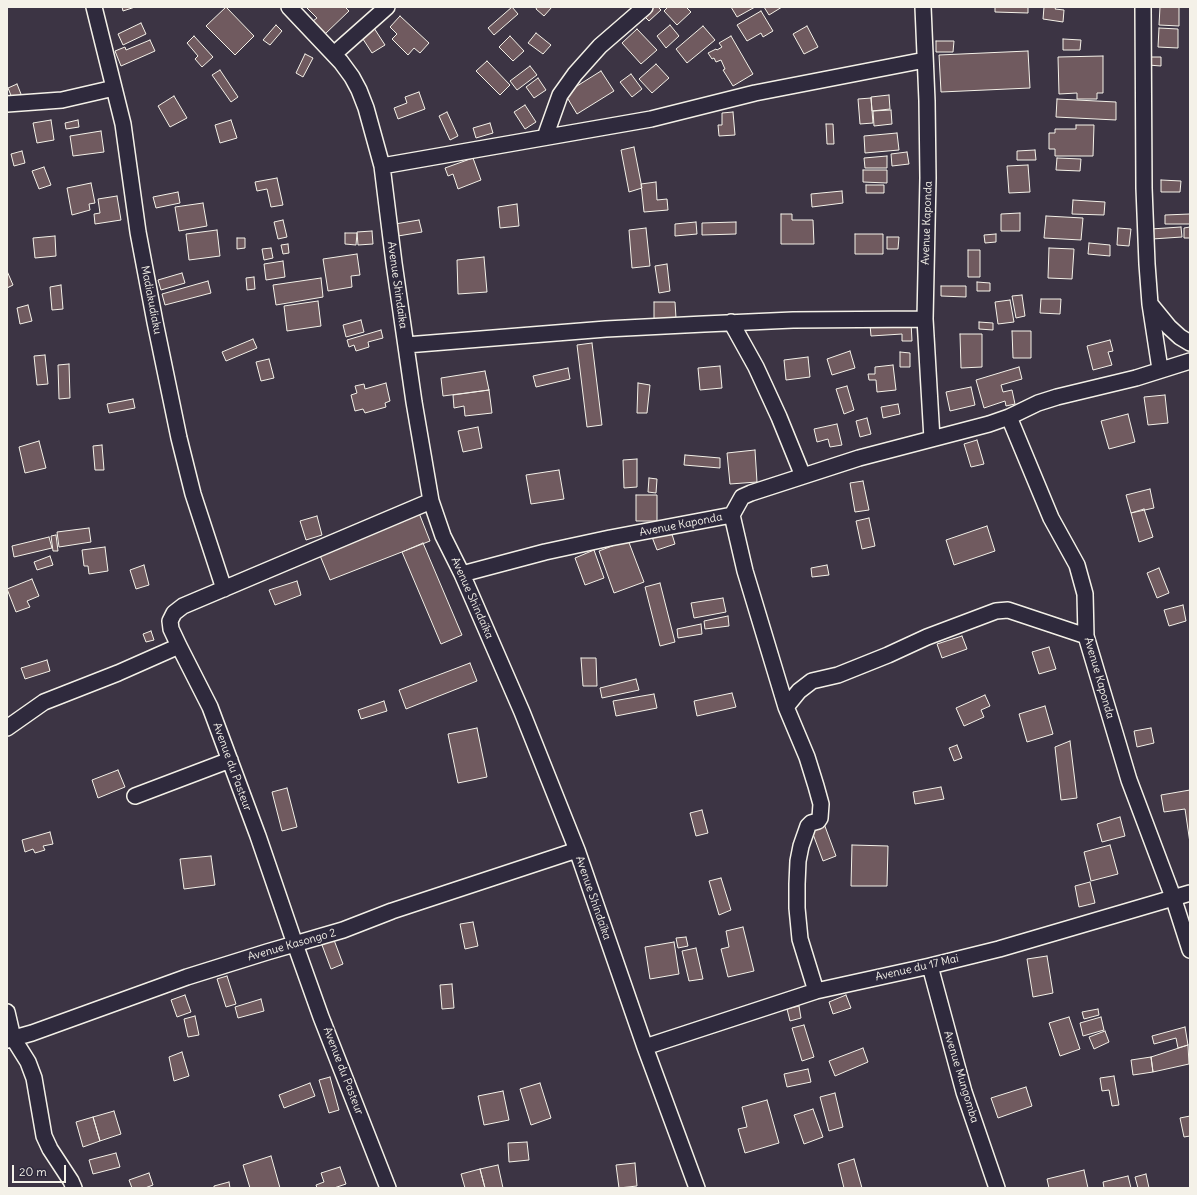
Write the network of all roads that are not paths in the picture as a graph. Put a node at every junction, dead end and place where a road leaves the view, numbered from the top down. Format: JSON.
{"nodes":[{"id":1,"x":94,"y":7,"type":"edge"},
{"id":2,"x":289,"y":7,"type":"edge"},
{"id":3,"x":387,"y":7,"type":"edge"},
{"id":4,"x":645,"y":7,"type":"edge"},
{"id":5,"x":923,"y":7,"type":"edge"},
{"id":6,"x":1143,"y":7,"type":"edge"},
{"id":7,"x":334,"y":54,"type":"junction"},
{"id":8,"x":925,"y":60,"type":"junction"},
{"id":9,"x":114,"y":88,"type":"junction"},
{"id":10,"x":7,"y":104,"type":"edge"},
{"id":11,"x":545,"y":137,"type":"junction"},
{"id":12,"x":382,"y":166,"type":"junction"},
{"id":13,"x":1150,"y":304,"type":"junction"},
{"id":14,"x":925,"y":319,"type":"junction"},
{"id":15,"x":731,"y":322,"type":"junction"},
{"id":16,"x":1190,"y":343,"type":"edge"},
{"id":17,"x":406,"y":345,"type":"junction"},
{"id":18,"x":1190,"y":361,"type":"edge"},
{"id":19,"x":1160,"y":369,"type":"junction"},
{"id":20,"x":1009,"y":417,"type":"junction"},
{"id":21,"x":932,"y":439,"type":"junction"},
{"id":22,"x":803,"y":476,"type":"junction"},
{"id":23,"x":431,"y":501,"type":"junction"},
{"id":24,"x":732,"y":515,"type":"junction"},
{"id":25,"x":462,"y":574,"type":"junction"},
{"id":26,"x":224,"y":590,"type":"junction"},
{"id":27,"x":1086,"y":636,"type":"junction"},
{"id":28,"x":179,"y":646,"type":"junction"},
{"id":29,"x":786,"y":707,"type":"junction"},
{"id":30,"x":7,"y":728,"type":"edge"},
{"id":31,"x":230,"y":760,"type":"junction"},
{"id":32,"x":135,"y":796,"type":"dead end"},
{"id":33,"x":577,"y":850,"type":"junction"},
{"id":34,"x":1190,"y":893,"type":"edge"},
{"id":35,"x":1173,"y":897,"type":"junction"},
{"id":36,"x":295,"y":944,"type":"junction"},
{"id":37,"x":1190,"y":950,"type":"edge"},
{"id":38,"x":930,"y":966,"type":"junction"},
{"id":39,"x":816,"y":991,"type":"junction"},
{"id":40,"x":7,"y":1012,"type":"edge"},
{"id":41,"x":10,"y":1039,"type":"edge"},
{"id":42,"x":645,"y":1047,"type":"junction"},
{"id":43,"x":74,"y":1188,"type":"edge"},
{"id":44,"x":388,"y":1188,"type":"edge"},
{"id":45,"x":698,"y":1188,"type":"edge"},
{"id":46,"x":997,"y":1188,"type":"edge"}],
"edges":[{"from":1,"to":9,"type":"street","name":"Madiakudiaku"},
{"from":2,"to":7,"type":"street","name":"Avenue Shindaïka"},
{"from":3,"to":7,"type":"street"},
{"from":4,"to":11,"type":"street"},
{"from":5,"to":8,"type":"street","name":"Avenue Kaponda"},
{"from":6,"to":13,"type":"street"},
{"from":7,"to":12,"type":"street","name":"Avenue Shindaïka"},
{"from":8,"to":11,"type":"street"},
{"from":8,"to":14,"type":"street","name":"Avenue Kaponda"},
{"from":9,"to":10,"type":"street"},
{"from":9,"to":26,"type":"street","name":"Madiakudiaku"},
{"from":11,"to":12,"type":"street"},
{"from":12,"to":17,"type":"street","name":"Avenue Shindaïka"},
{"from":13,"to":16,"type":"street"},
{"from":13,"to":19,"type":"street"},
{"from":14,"to":15,"type":"street"},
{"from":14,"to":21,"type":"street","name":"Avenue Kaponda"},
{"from":15,"to":17,"type":"street"},
{"from":15,"to":22,"type":"street"},
{"from":17,"to":23,"type":"street","name":"Avenue Shindaïka"},
{"from":18,"to":19,"type":"street"},
{"from":19,"to":20,"type":"street"},
{"from":20,"to":21,"type":"street","name":"Avenue Kaponda"},
{"from":20,"to":27,"type":"street","name":"Avenue Kaponda"},
{"from":21,"to":22,"type":"street","name":"Avenue Kaponda"},
{"from":22,"to":24,"type":"street","name":"Avenue Kaponda"},
{"from":23,"to":25,"type":"street","name":"Avenue Shindaïka"},
{"from":23,"to":26,"type":"street","name":"Avenue du Pasteur"},
{"from":24,"to":25,"type":"street","name":"Avenue Kaponda"},
{"from":24,"to":29,"type":"street"},
{"from":25,"to":33,"type":"street","name":"Avenue Shindaïka"},
{"from":26,"to":28,"type":"street","name":"Avenue du Pasteur"},
{"from":27,"to":29,"type":"street"},
{"from":27,"to":35,"type":"street","name":"Avenue Kaponda"},
{"from":28,"to":30,"type":"street"},
{"from":28,"to":31,"type":"street","name":"Avenue du Pasteur"},
{"from":29,"to":39,"type":"street"},
{"from":31,"to":32,"type":"street"},
{"from":31,"to":36,"type":"street","name":"Avenue du Pasteur"},
{"from":33,"to":36,"type":"street","name":"Avenue Kasongo 2"},
{"from":33,"to":42,"type":"street","name":"Avenue Shindaïka"},
{"from":34,"to":35,"type":"street","name":"Avenue du 17 Mai"},
{"from":35,"to":37,"type":"street","name":"Avenue Kaponda"},
{"from":35,"to":38,"type":"street","name":"Avenue du 17 Mai"},
{"from":36,"to":41,"type":"street","name":"Avenue Kasongo 2"},
{"from":36,"to":44,"type":"street","name":"Avenue du Pasteur"},
{"from":38,"to":39,"type":"street","name":"Avenue du 17 Mai"},
{"from":38,"to":46,"type":"street","name":"Avenue Mungomba"},
{"from":39,"to":42,"type":"street","name":"Avenue du 17 Mai"},
{"from":40,"to":41,"type":"street"},
{"from":41,"to":43,"type":"street"},
{"from":42,"to":45,"type":"street","name":"Avenue Shindaïka"}]}
